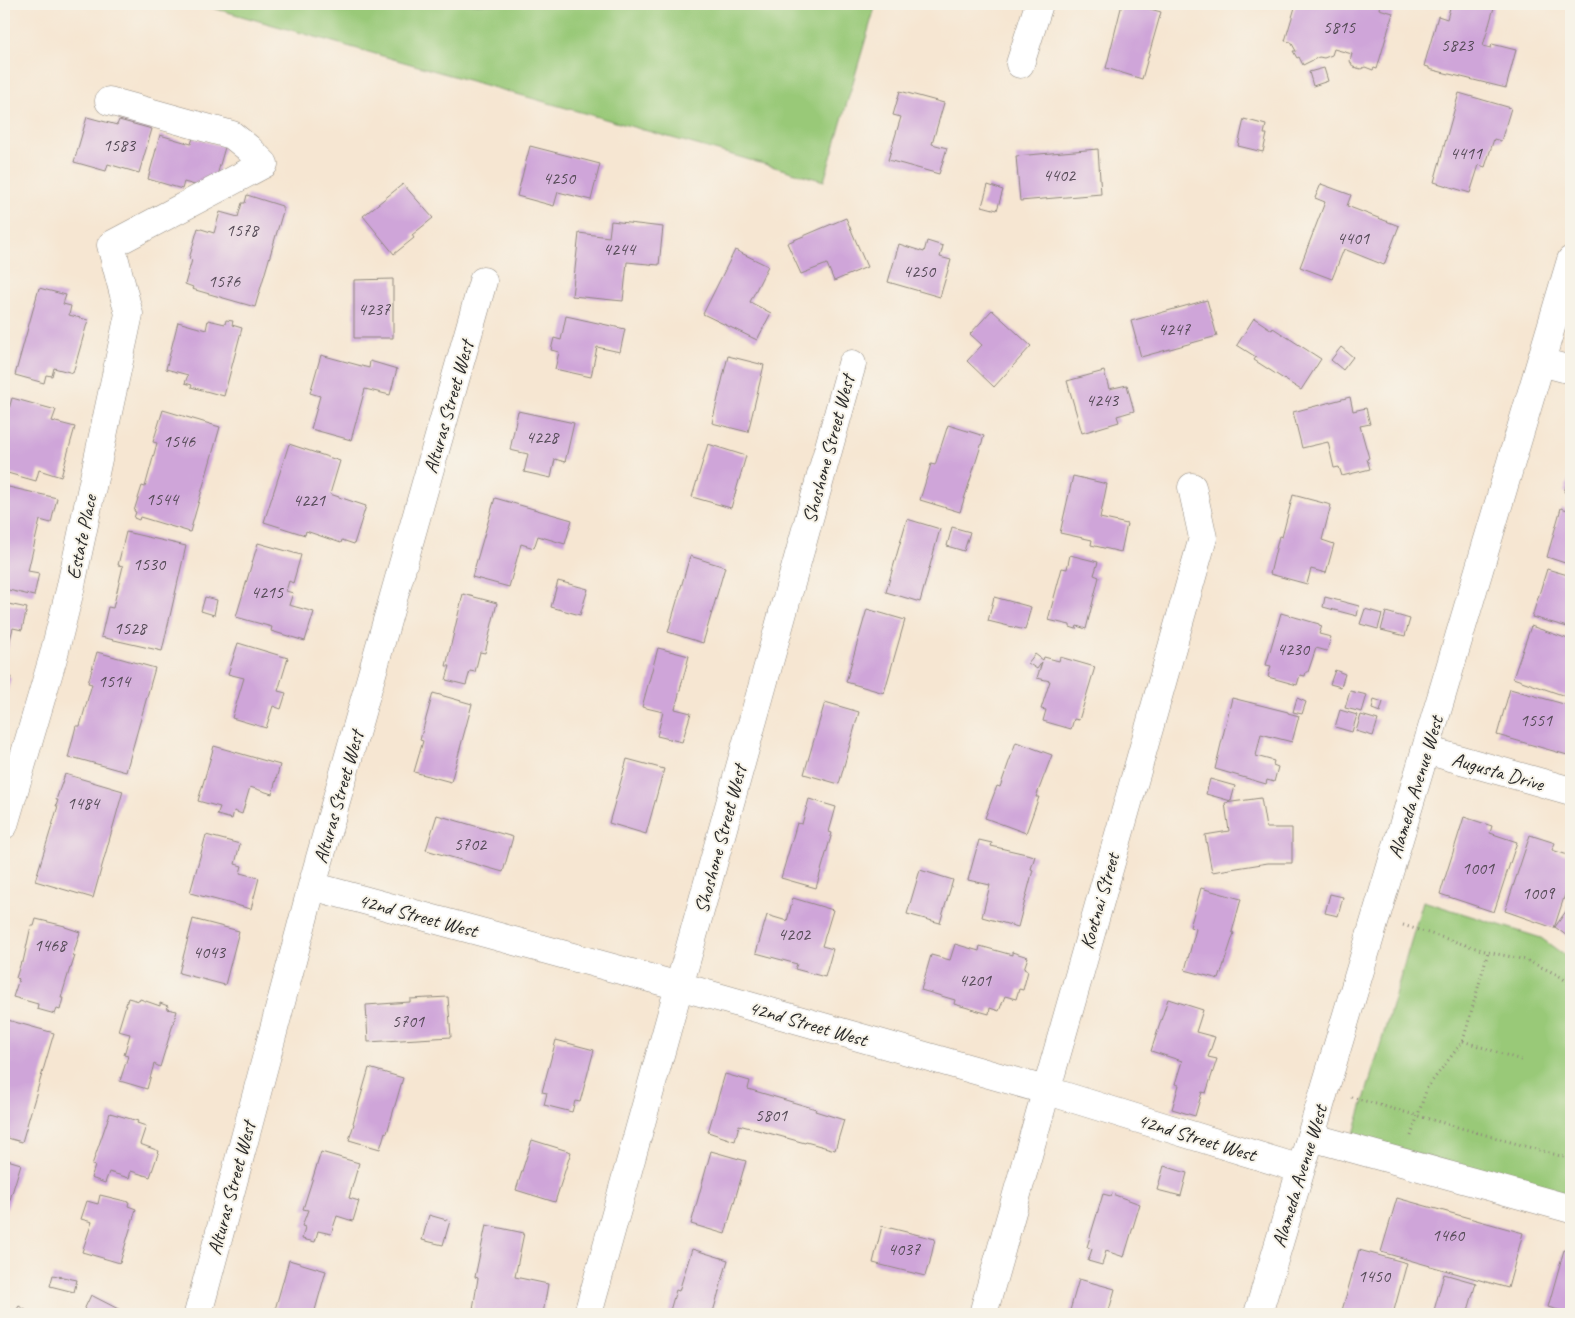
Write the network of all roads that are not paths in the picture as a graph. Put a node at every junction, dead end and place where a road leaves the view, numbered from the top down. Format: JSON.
{"nodes":[{"id":1,"x":1039,"y":4,"type":"edge"},
{"id":2,"x":1020,"y":64,"type":"dead end"},
{"id":3,"x":109,"y":101,"type":"dead end"},
{"id":4,"x":1571,"y":260,"type":"edge"},
{"id":5,"x":483,"y":281,"type":"dead end"},
{"id":6,"x":1541,"y":362,"type":"junction"},
{"id":7,"x":852,"y":364,"type":"dead end"},
{"id":8,"x":1571,"y":370,"type":"edge"},
{"id":9,"x":1192,"y":487,"type":"dead end"},
{"id":10,"x":1426,"y":750,"type":"junction"},
{"id":11,"x":1571,"y":791,"type":"edge"},
{"id":12,"x":4,"y":825,"type":"edge"},
{"id":13,"x":312,"y":886,"type":"junction"},
{"id":14,"x":679,"y":986,"type":"junction"},
{"id":15,"x":1045,"y":1090,"type":"junction"},
{"id":16,"x":1311,"y":1137,"type":"junction"},
{"id":17,"x":1301,"y":1169,"type":"junction"},
{"id":18,"x":1571,"y":1209,"type":"edge"},
{"id":19,"x":198,"y":1314,"type":"edge"},
{"id":20,"x":588,"y":1314,"type":"edge"},
{"id":21,"x":982,"y":1314,"type":"edge"},
{"id":22,"x":1258,"y":1314,"type":"edge"}],
"edges":[{"from":1,"to":2,"type":"street"},
{"from":3,"to":12,"type":"street","name":"Estate Place"},
{"from":4,"to":6,"type":"street","name":"Alameda Avenue West"},
{"from":5,"to":13,"type":"street","name":"Alturas Street West"},
{"from":6,"to":8,"type":"street"},
{"from":6,"to":10,"type":"street","name":"Alameda Avenue West"},
{"from":7,"to":14,"type":"street","name":"Shoshone Street West"},
{"from":9,"to":15,"type":"street","name":"Kootnai Street"},
{"from":10,"to":11,"type":"street","name":"Augusta Drive"},
{"from":10,"to":16,"type":"street","name":"Alameda Avenue West"},
{"from":13,"to":14,"type":"street","name":"42nd Street West"},
{"from":13,"to":19,"type":"street","name":"Alturas Street West"},
{"from":14,"to":15,"type":"street","name":"42nd Street West"},
{"from":14,"to":20,"type":"street","name":"Shoshone Street West"},
{"from":15,"to":17,"type":"street","name":"42nd Street West"},
{"from":15,"to":21,"type":"street","name":"Kootnai Street"},
{"from":16,"to":17,"type":"street","name":"Alameda Avenue West"},
{"from":16,"to":18,"type":"street"},
{"from":17,"to":22,"type":"street","name":"Alameda Avenue West"}]}
